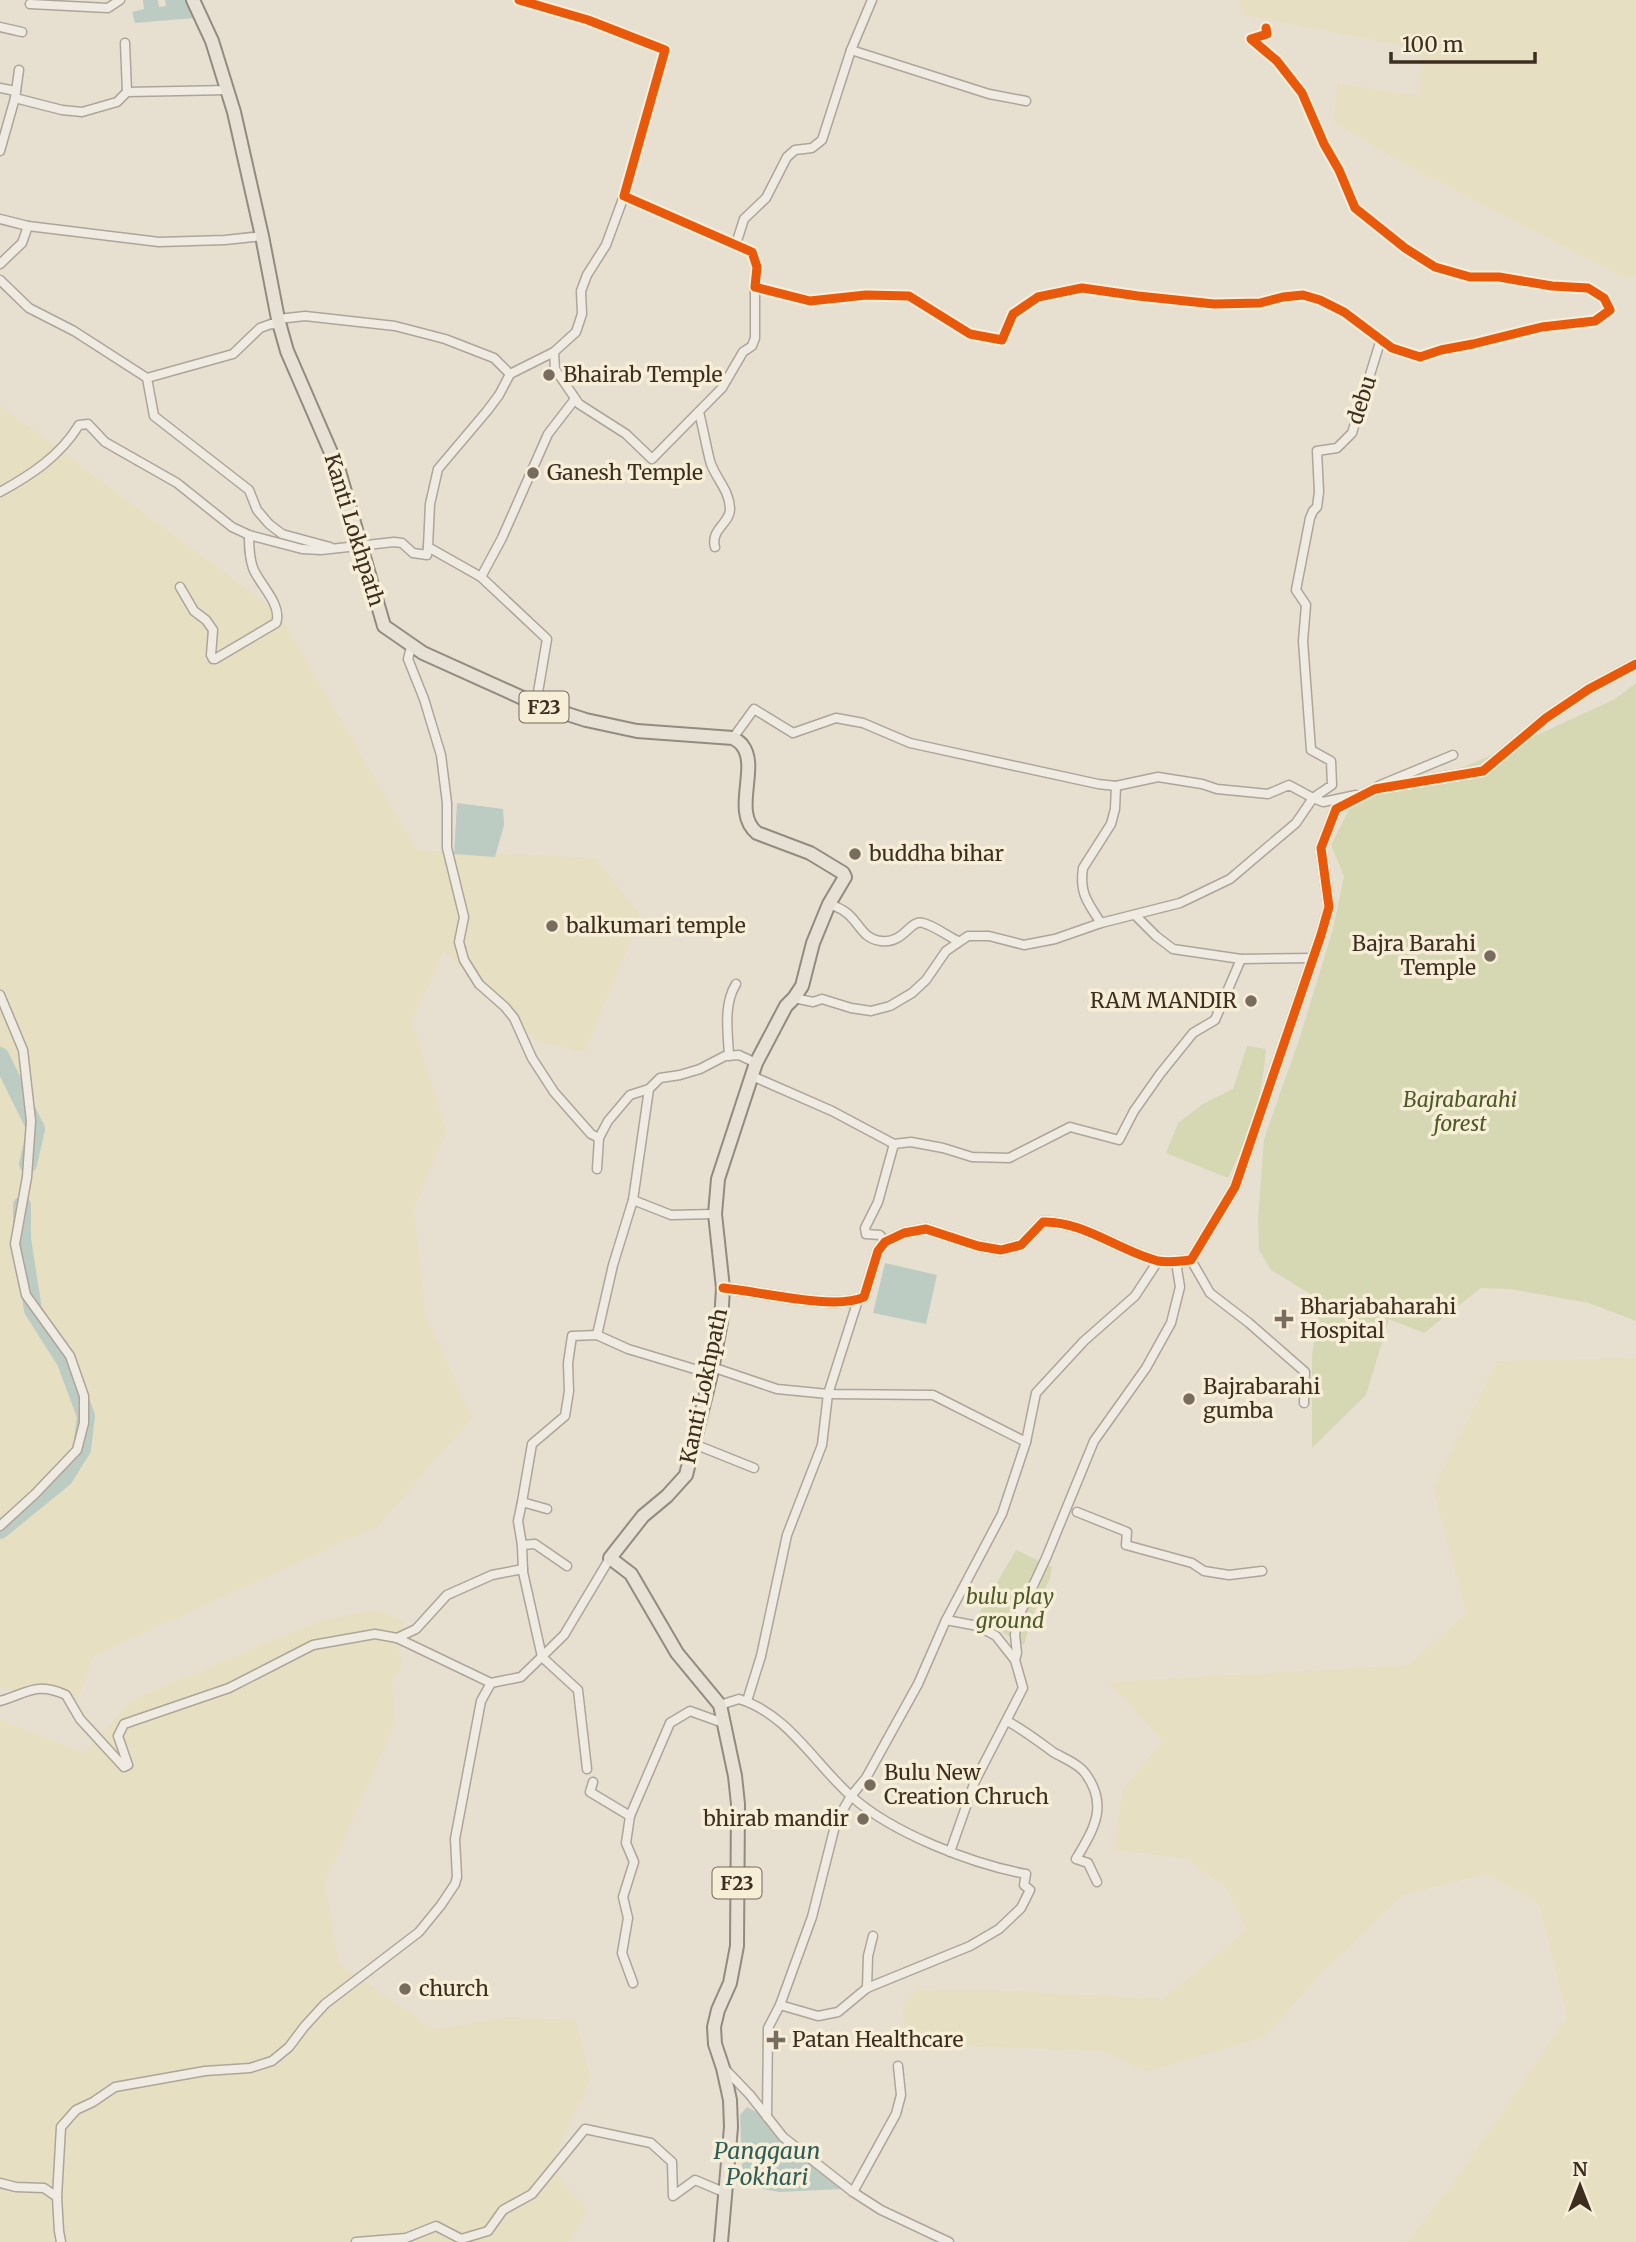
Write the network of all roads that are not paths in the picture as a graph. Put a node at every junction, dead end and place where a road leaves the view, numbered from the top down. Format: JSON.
{"nodes":[{"id":1,"x":120,"y":0,"type":"edge"},
{"id":2,"x":193,"y":0,"type":"edge"},
{"id":3,"x":519,"y":0,"type":"edge"},
{"id":4,"x":872,"y":0,"type":"edge"},
{"id":5,"x":30,"y":4,"type":"dead end"},
{"id":6,"x":0,"y":27,"type":"edge"},
{"id":7,"x":1266,"y":28,"type":"dead end"},
{"id":8,"x":22,"y":32,"type":"dead end"},
{"id":9,"x":125,"y":43,"type":"dead end"},
{"id":10,"x":850,"y":50,"type":"junction"},
{"id":11,"x":19,"y":70,"type":"dead end"},
{"id":12,"x":0,"y":88,"type":"edge"},
{"id":13,"x":228,"y":90,"type":"junction"},
{"id":14,"x":127,"y":92,"type":"junction"},
{"id":15,"x":15,"y":95,"type":"junction"},
{"id":16,"x":1026,"y":101,"type":"dead end"},
{"id":17,"x":0,"y":151,"type":"edge"},
{"id":18,"x":624,"y":196,"type":"junction"},
{"id":19,"x":0,"y":219,"type":"edge"},
{"id":20,"x":28,"y":226,"type":"junction"},
{"id":21,"x":262,"y":236,"type":"junction"},
{"id":22,"x":736,"y":244,"type":"junction"},
{"id":23,"x":0,"y":264,"type":"edge"},
{"id":24,"x":0,"y":280,"type":"edge"},
{"id":25,"x":755,"y":288,"type":"junction"},
{"id":26,"x":279,"y":322,"type":"junction"},
{"id":27,"x":1381,"y":339,"type":"junction"},
{"id":28,"x":554,"y":352,"type":"junction"},
{"id":29,"x":510,"y":374,"type":"junction"},
{"id":30,"x":147,"y":378,"type":"junction"},
{"id":31,"x":575,"y":400,"type":"junction"},
{"id":32,"x":699,"y":412,"type":"junction"},
{"id":33,"x":0,"y":492,"type":"edge"},
{"id":34,"x":249,"y":535,"type":"junction"},
{"id":35,"x":362,"y":545,"type":"junction"},
{"id":36,"x":428,"y":547,"type":"junction"},
{"id":37,"x":715,"y":547,"type":"dead end"},
{"id":38,"x":335,"y":548,"type":"junction"},
{"id":39,"x":481,"y":577,"type":"junction"},
{"id":40,"x":180,"y":587,"type":"dead end"},
{"id":41,"x":411,"y":647,"type":"junction"},
{"id":42,"x":1636,"y":664,"type":"edge"},
{"id":43,"x":536,"y":704,"type":"junction"},
{"id":44,"x":733,"y":738,"type":"junction"},
{"id":45,"x":1453,"y":755,"type":"dead end"},
{"id":46,"x":1116,"y":786,"type":"junction"},
{"id":47,"x":1313,"y":798,"type":"junction"},
{"id":48,"x":829,"y":904,"type":"junction"},
{"id":49,"x":1135,"y":915,"type":"junction"},
{"id":50,"x":1101,"y":923,"type":"junction"},
{"id":51,"x":958,"y":941,"type":"junction"},
{"id":52,"x":1313,"y":958,"type":"junction"},
{"id":53,"x":1241,"y":959,"type":"junction"},
{"id":54,"x":736,"y":984,"type":"dead end"},
{"id":55,"x":0,"y":995,"type":"edge"},
{"id":56,"x":794,"y":998,"type":"junction"},
{"id":57,"x":729,"y":1056,"type":"junction"},
{"id":58,"x":754,"y":1070,"type":"junction"},
{"id":59,"x":649,"y":1089,"type":"junction"},
{"id":60,"x":599,"y":1138,"type":"junction"},
{"id":61,"x":894,"y":1144,"type":"junction"},
{"id":62,"x":597,"y":1170,"type":"dead end"},
{"id":63,"x":633,"y":1200,"type":"junction"},
{"id":64,"x":715,"y":1214,"type":"junction"},
{"id":65,"x":885,"y":1242,"type":"junction"},
{"id":66,"x":1191,"y":1260,"type":"junction"},
{"id":67,"x":1158,"y":1261,"type":"junction"},
{"id":68,"x":1176,"y":1262,"type":"junction"},
{"id":69,"x":723,"y":1288,"type":"junction"},
{"id":70,"x":859,"y":1300,"type":"junction"},
{"id":71,"x":597,"y":1335,"type":"junction"},
{"id":72,"x":711,"y":1370,"type":"junction"},
{"id":73,"x":828,"y":1394,"type":"junction"},
{"id":74,"x":1304,"y":1403,"type":"dead end"},
{"id":75,"x":1026,"y":1443,"type":"junction"},
{"id":76,"x":694,"y":1444,"type":"junction"},
{"id":77,"x":754,"y":1468,"type":"dead end"},
{"id":78,"x":522,"y":1502,"type":"junction"},
{"id":79,"x":547,"y":1508,"type":"dead end"},
{"id":80,"x":1077,"y":1512,"type":"dead end"},
{"id":81,"x":0,"y":1527,"type":"edge"},
{"id":82,"x":522,"y":1545,"type":"junction"},
{"id":83,"x":610,"y":1558,"type":"junction"},
{"id":84,"x":566,"y":1566,"type":"dead end"},
{"id":85,"x":523,"y":1569,"type":"junction"},
{"id":86,"x":1262,"y":1571,"type":"dead end"},
{"id":87,"x":946,"y":1620,"type":"junction"},
{"id":88,"x":397,"y":1638,"type":"junction"},
{"id":89,"x":542,"y":1657,"type":"junction"},
{"id":90,"x":1015,"y":1660,"type":"junction"},
{"id":91,"x":491,"y":1683,"type":"junction"},
{"id":92,"x":0,"y":1701,"type":"edge"},
{"id":93,"x":747,"y":1701,"type":"junction"},
{"id":94,"x":720,"y":1705,"type":"junction"},
{"id":95,"x":1007,"y":1721,"type":"junction"},
{"id":96,"x":726,"y":1724,"type":"junction"},
{"id":97,"x":587,"y":1769,"type":"dead end"},
{"id":98,"x":593,"y":1782,"type":"dead end"},
{"id":99,"x":851,"y":1796,"type":"junction"},
{"id":100,"x":630,"y":1816,"type":"junction"},
{"id":101,"x":950,"y":1852,"type":"junction"},
{"id":102,"x":1097,"y":1882,"type":"dead end"},
{"id":103,"x":873,"y":1936,"type":"dead end"},
{"id":104,"x":633,"y":1983,"type":"dead end"},
{"id":105,"x":867,"y":1988,"type":"junction"},
{"id":106,"x":780,"y":2005,"type":"junction"},
{"id":107,"x":898,"y":2066,"type":"dead end"},
{"id":108,"x":723,"y":2068,"type":"junction"},
{"id":109,"x":767,"y":2117,"type":"junction"},
{"id":110,"x":0,"y":2183,"type":"edge"},
{"id":111,"x":853,"y":2192,"type":"junction"},
{"id":112,"x":726,"y":2193,"type":"junction"},
{"id":113,"x":57,"y":2197,"type":"junction"},
{"id":114,"x":61,"y":2242,"type":"edge"},
{"id":115,"x":356,"y":2242,"type":"edge"},
{"id":116,"x":721,"y":2242,"type":"edge"},
{"id":117,"x":950,"y":2242,"type":"edge"}],
"edges":[{"from":1,"to":5,"type":"street"},
{"from":2,"to":13,"type":"main road","name":"Kanti Lokhpath","number":"F23"},
{"from":3,"to":18,"type":"street"},
{"from":4,"to":10,"type":"street"},
{"from":6,"to":8,"type":"street"},
{"from":7,"to":27,"type":"street"},
{"from":9,"to":14,"type":"street"},
{"from":10,"to":16,"type":"street"},
{"from":10,"to":22,"type":"street"},
{"from":11,"to":15,"type":"street"},
{"from":12,"to":15,"type":"street"},
{"from":13,"to":14,"type":"street"},
{"from":13,"to":21,"type":"main road","name":"Kanti Lokhpath","number":"F23"},
{"from":14,"to":15,"type":"street"},
{"from":15,"to":17,"type":"street"},
{"from":18,"to":22,"type":"street"},
{"from":18,"to":28,"type":"street"},
{"from":19,"to":20,"type":"street"},
{"from":20,"to":21,"type":"street"},
{"from":20,"to":23,"type":"street"},
{"from":21,"to":26,"type":"main road","name":"Kanti Lokhpath","number":"F23"},
{"from":22,"to":25,"type":"street"},
{"from":24,"to":30,"type":"street"},
{"from":25,"to":27,"type":"street"},
{"from":25,"to":32,"type":"street"},
{"from":26,"to":29,"type":"street"},
{"from":26,"to":30,"type":"street"},
{"from":26,"to":35,"type":"main road","name":"Kanti Lokhpath","number":"F23"},
{"from":27,"to":47,"type":"street","name":"debu"},
{"from":28,"to":29,"type":"street"},
{"from":28,"to":31,"type":"street"},
{"from":29,"to":36,"type":"street"},
{"from":30,"to":38,"type":"street"},
{"from":31,"to":32,"type":"street"},
{"from":31,"to":39,"type":"street"},
{"from":32,"to":37,"type":"street"},
{"from":33,"to":34,"type":"street"},
{"from":34,"to":38,"type":"street"},
{"from":34,"to":40,"type":"street"},
{"from":35,"to":36,"type":"street"},
{"from":35,"to":38,"type":"street"},
{"from":35,"to":41,"type":"main road","name":"Kanti Lokhpath","number":"F23"},
{"from":36,"to":39,"type":"street"},
{"from":39,"to":43,"type":"street"},
{"from":41,"to":43,"type":"main road","name":"Kanti Lokhpath","number":"F23"},
{"from":41,"to":60,"type":"street"},
{"from":42,"to":52,"type":"street"},
{"from":43,"to":44,"type":"main road","name":"Kanti Lokhpath","number":"F23"},
{"from":44,"to":46,"type":"street"},
{"from":44,"to":48,"type":"main road","name":"Kanti Lokhpath"},
{"from":45,"to":47,"type":"street"},
{"from":46,"to":47,"type":"street"},
{"from":46,"to":50,"type":"street"},
{"from":47,"to":49,"type":"street"},
{"from":48,"to":51,"type":"street"},
{"from":48,"to":56,"type":"main road","name":"Kanti Lokhpath"},
{"from":49,"to":50,"type":"street"},
{"from":49,"to":53,"type":"street"},
{"from":50,"to":51,"type":"street"},
{"from":51,"to":56,"type":"street"},
{"from":52,"to":53,"type":"street"},
{"from":52,"to":66,"type":"street"},
{"from":53,"to":61,"type":"street"},
{"from":54,"to":57,"type":"street"},
{"from":55,"to":81,"type":"street"},
{"from":56,"to":58,"type":"main road","name":"Kanti Lokhpath"},
{"from":57,"to":58,"type":"street"},
{"from":57,"to":59,"type":"street"},
{"from":58,"to":61,"type":"street"},
{"from":58,"to":64,"type":"main road","name":"Kanti Lokhpath"},
{"from":59,"to":60,"type":"street"},
{"from":59,"to":63,"type":"street"},
{"from":60,"to":62,"type":"street"},
{"from":61,"to":65,"type":"street"},
{"from":63,"to":64,"type":"street"},
{"from":63,"to":71,"type":"street"},
{"from":64,"to":69,"type":"main road","name":"Kanti Lokhpath"},
{"from":65,"to":67,"type":"street"},
{"from":65,"to":70,"type":"street"},
{"from":66,"to":68,"type":"street"},
{"from":66,"to":74,"type":"street"},
{"from":67,"to":68,"type":"street"},
{"from":67,"to":75,"type":"street"},
{"from":68,"to":90,"type":"street"},
{"from":69,"to":70,"type":"street"},
{"from":69,"to":72,"type":"main road","name":"Kanti Lokhpath"},
{"from":70,"to":73,"type":"street"},
{"from":71,"to":72,"type":"street"},
{"from":71,"to":78,"type":"street"},
{"from":72,"to":73,"type":"street"},
{"from":72,"to":76,"type":"main road","name":"Kanti Lokhpath"},
{"from":73,"to":75,"type":"street"},
{"from":73,"to":93,"type":"street"},
{"from":75,"to":87,"type":"street"},
{"from":76,"to":77,"type":"street"},
{"from":76,"to":83,"type":"main road","name":"Kanti Lokhpath"},
{"from":78,"to":79,"type":"street"},
{"from":78,"to":82,"type":"street"},
{"from":80,"to":86,"type":"street"},
{"from":82,"to":84,"type":"street"},
{"from":82,"to":85,"type":"street"},
{"from":83,"to":89,"type":"street"},
{"from":83,"to":94,"type":"main road","number":"F23"},
{"from":85,"to":88,"type":"street"},
{"from":85,"to":89,"type":"street"},
{"from":87,"to":90,"type":"street"},
{"from":87,"to":99,"type":"street"},
{"from":88,"to":91,"type":"street"},
{"from":88,"to":92,"type":"street"},
{"from":89,"to":91,"type":"street"},
{"from":89,"to":97,"type":"street"},
{"from":90,"to":95,"type":"street"},
{"from":91,"to":113,"type":"street"},
{"from":93,"to":94,"type":"street"},
{"from":93,"to":99,"type":"street"},
{"from":94,"to":96,"type":"main road","number":"F23"},
{"from":95,"to":101,"type":"street"},
{"from":95,"to":102,"type":"street"},
{"from":96,"to":100,"type":"street"},
{"from":96,"to":108,"type":"main road","number":"F23"},
{"from":98,"to":100,"type":"street"},
{"from":99,"to":101,"type":"street"},
{"from":99,"to":106,"type":"street"},
{"from":100,"to":104,"type":"street"},
{"from":101,"to":105,"type":"street"},
{"from":103,"to":105,"type":"street"},
{"from":105,"to":106,"type":"street"},
{"from":106,"to":109,"type":"street"},
{"from":107,"to":111,"type":"street"},
{"from":108,"to":109,"type":"street"},
{"from":108,"to":112,"type":"main road","number":"F23"},
{"from":109,"to":111,"type":"street"},
{"from":110,"to":113,"type":"street"},
{"from":111,"to":117,"type":"street"},
{"from":112,"to":115,"type":"street"},
{"from":112,"to":116,"type":"main road","number":"F23"},
{"from":113,"to":114,"type":"street"}]}
